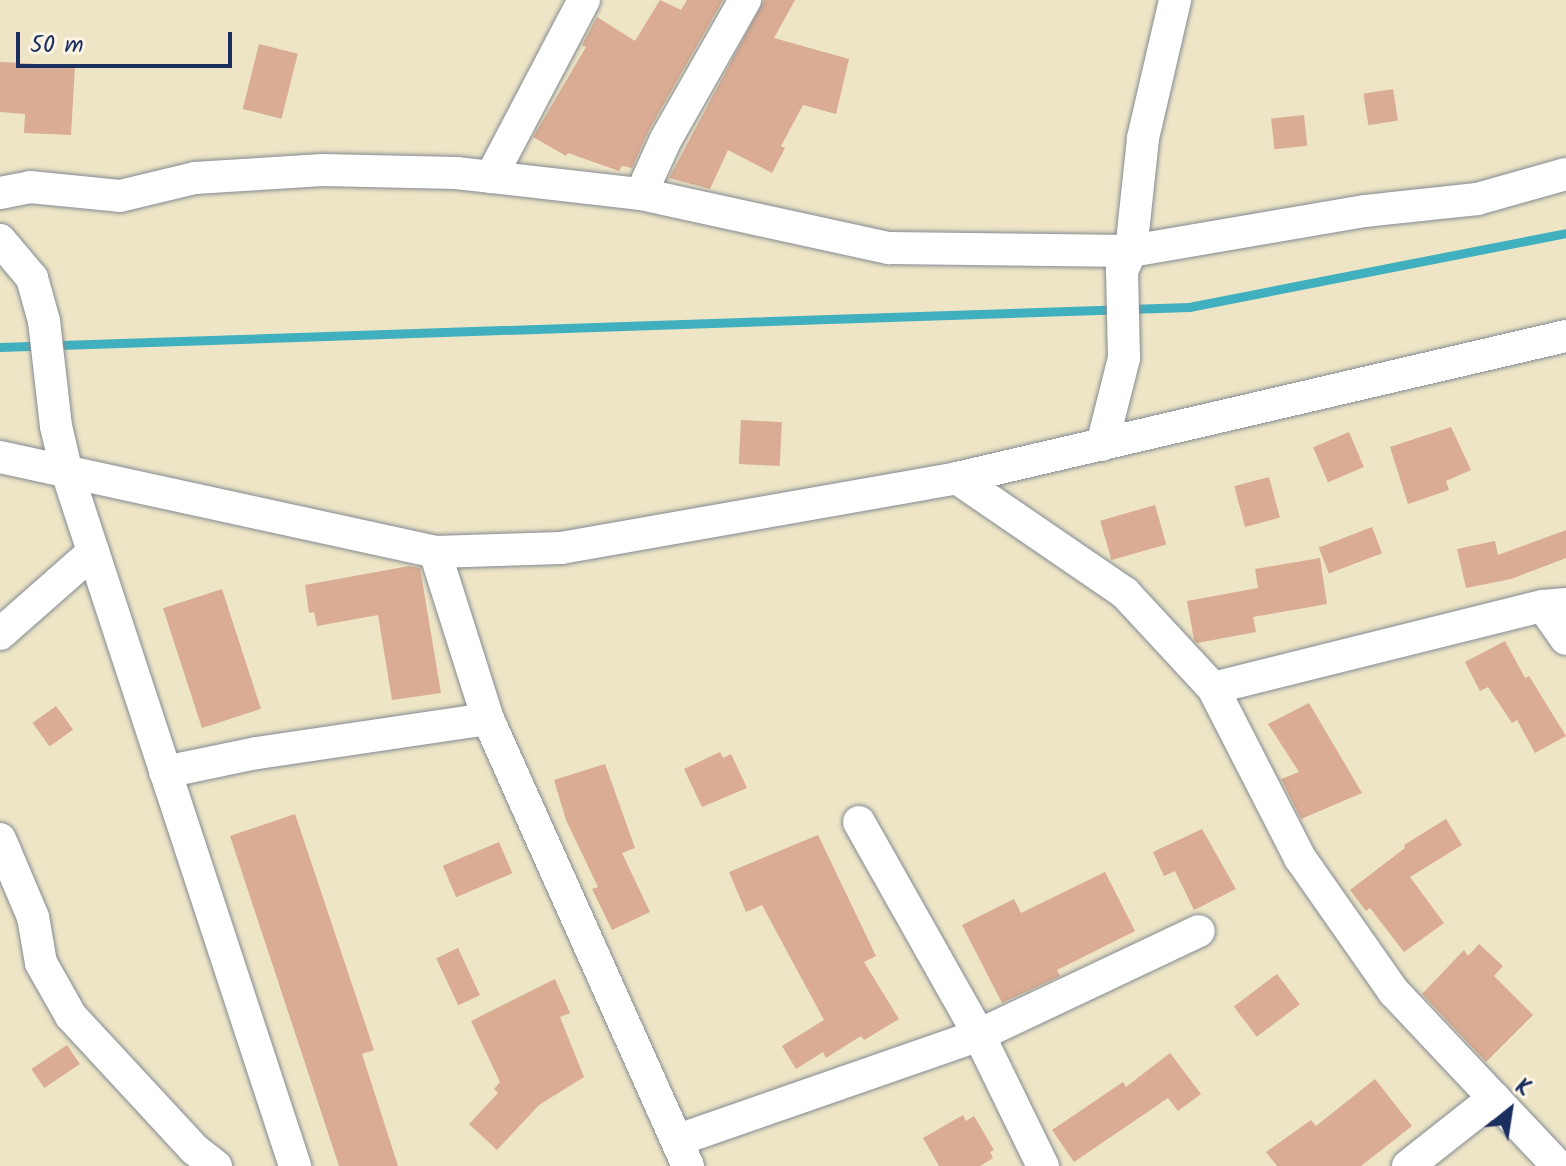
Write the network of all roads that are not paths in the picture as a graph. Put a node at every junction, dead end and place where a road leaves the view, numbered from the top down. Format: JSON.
{"nodes":[{"id":1,"x":584,"y":0,"type":"edge"},
{"id":2,"x":745,"y":0,"type":"edge"},
{"id":3,"x":1175,"y":0,"type":"edge"},
{"id":4,"x":1566,"y":174,"type":"edge"},
{"id":5,"x":491,"y":177,"type":"junction"},
{"id":6,"x":0,"y":193,"type":"edge"},
{"id":7,"x":641,"y":194,"type":"junction"},
{"id":8,"x":0,"y":240,"type":"edge"},
{"id":9,"x":1126,"y":261,"type":"junction"},
{"id":10,"x":1566,"y":336,"type":"edge"},
{"id":11,"x":1102,"y":445,"type":"junction"},
{"id":12,"x":0,"y":457,"type":"edge"},
{"id":13,"x":66,"y":469,"type":"junction"},
{"id":14,"x":957,"y":478,"type":"junction"},
{"id":15,"x":93,"y":552,"type":"junction"},
{"id":16,"x":435,"y":552,"type":"junction"},
{"id":17,"x":1555,"y":605,"type":"edge"},
{"id":18,"x":0,"y":634,"type":"edge"},
{"id":19,"x":1566,"y":639,"type":"edge"},
{"id":20,"x":1213,"y":688,"type":"junction"},
{"id":21,"x":488,"y":719,"type":"junction"},
{"id":22,"x":165,"y":772,"type":"junction"},
{"id":23,"x":859,"y":822,"type":"dead end"},
{"id":24,"x":0,"y":839,"type":"edge"},
{"id":25,"x":1199,"y":931,"type":"dead end"},
{"id":26,"x":979,"y":1035,"type":"junction"},
{"id":27,"x":1494,"y":1098,"type":"junction"},
{"id":28,"x":683,"y":1153,"type":"edge"},
{"id":29,"x":216,"y":1166,"type":"edge"},
{"id":30,"x":295,"y":1166,"type":"edge"},
{"id":31,"x":1043,"y":1166,"type":"edge"},
{"id":32,"x":1408,"y":1166,"type":"edge"},
{"id":33,"x":1558,"y":1166,"type":"edge"}],
"edges":[{"from":1,"to":5,"type":"street"},
{"from":2,"to":7,"type":"street"},
{"from":3,"to":9,"type":"street"},
{"from":4,"to":9,"type":"street"},
{"from":5,"to":6,"type":"street"},
{"from":5,"to":7,"type":"street"},
{"from":7,"to":9,"type":"street"},
{"from":8,"to":13,"type":"street"},
{"from":9,"to":11,"type":"street"},
{"from":10,"to":11,"type":"street"},
{"from":11,"to":14,"type":"street"},
{"from":12,"to":13,"type":"street"},
{"from":13,"to":15,"type":"street"},
{"from":13,"to":16,"type":"street"},
{"from":14,"to":16,"type":"street"},
{"from":14,"to":20,"type":"street"},
{"from":15,"to":18,"type":"street"},
{"from":15,"to":22,"type":"street"},
{"from":16,"to":21,"type":"street"},
{"from":17,"to":19,"type":"street"},
{"from":17,"to":20,"type":"street"},
{"from":20,"to":27,"type":"street"},
{"from":21,"to":22,"type":"street"},
{"from":21,"to":28,"type":"street"},
{"from":22,"to":30,"type":"street"},
{"from":23,"to":26,"type":"street"},
{"from":24,"to":29,"type":"street"},
{"from":25,"to":26,"type":"street"},
{"from":26,"to":28,"type":"street"},
{"from":26,"to":31,"type":"street"},
{"from":27,"to":32,"type":"street"},
{"from":27,"to":33,"type":"street"}]}
